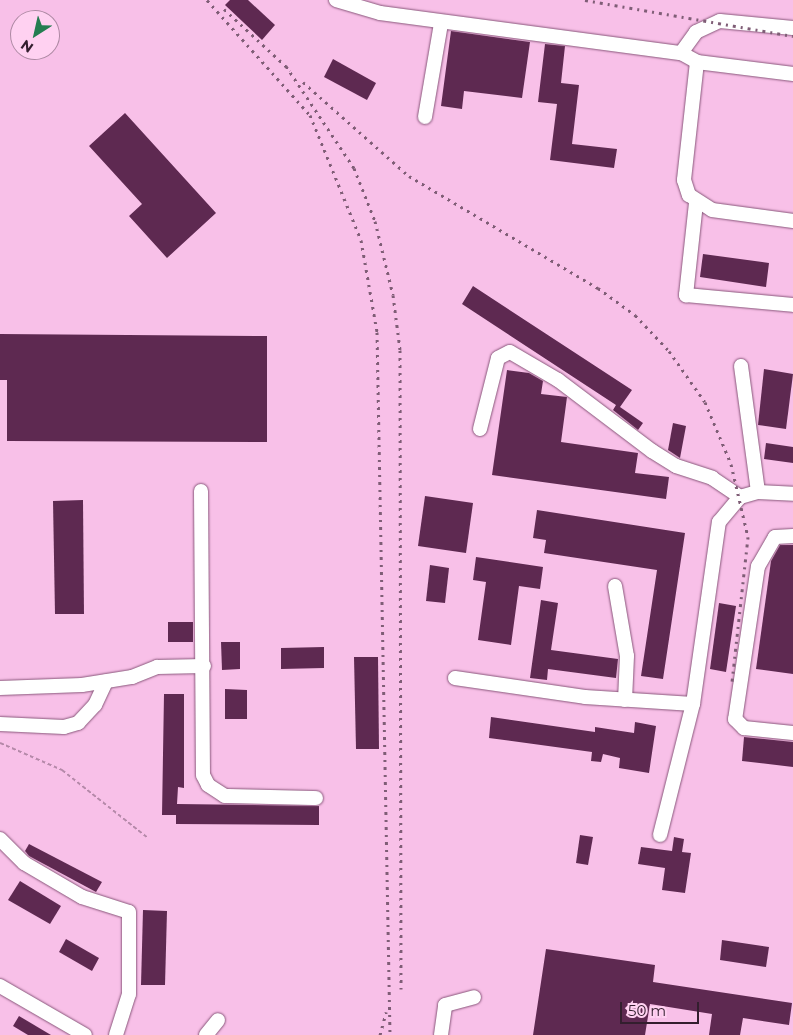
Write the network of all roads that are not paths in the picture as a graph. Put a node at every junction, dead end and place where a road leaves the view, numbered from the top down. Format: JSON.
{"nodes":[{"id":1,"x":336,"y":0,"type":"edge"},
{"id":2,"x":441,"y":23,"type":"junction"},
{"id":3,"x":793,"y":28,"type":"edge"},
{"id":4,"x":681,"y":53,"type":"junction"},
{"id":5,"x":697,"y":62,"type":"junction"},
{"id":6,"x":793,"y":74,"type":"edge"},
{"id":7,"x":425,"y":117,"type":"dead end"},
{"id":8,"x":696,"y":203,"type":"junction"},
{"id":9,"x":793,"y":221,"type":"edge"},
{"id":10,"x":793,"y":305,"type":"edge"},
{"id":11,"x":741,"y":366,"type":"dead end"},
{"id":12,"x":480,"y":429,"type":"dead end"},
{"id":13,"x":202,"y":491,"type":"dead end"},
{"id":14,"x":758,"y":492,"type":"junction"},
{"id":15,"x":793,"y":494,"type":"edge"},
{"id":16,"x":740,"y":497,"type":"junction"},
{"id":17,"x":793,"y":536,"type":"edge"},
{"id":18,"x":615,"y":586,"type":"dead end"},
{"id":19,"x":204,"y":666,"type":"junction"},
{"id":20,"x":454,"y":678,"type":"dead end"},
{"id":21,"x":106,"y":680,"type":"junction"},
{"id":22,"x":0,"y":688,"type":"edge"},
{"id":23,"x":625,"y":700,"type":"junction"},
{"id":24,"x":693,"y":704,"type":"junction"},
{"id":25,"x":0,"y":724,"type":"edge"},
{"id":26,"x":793,"y":733,"type":"edge"},
{"id":27,"x":316,"y":798,"type":"dead end"},
{"id":28,"x":660,"y":835,"type":"dead end"},
{"id":29,"x":0,"y":839,"type":"edge"},
{"id":30,"x":0,"y":986,"type":"edge"},
{"id":31,"x":474,"y":997,"type":"dead end"},
{"id":32,"x":218,"y":1020,"type":"dead end"},
{"id":33,"x":85,"y":1035,"type":"edge"},
{"id":34,"x":116,"y":1035,"type":"edge"},
{"id":35,"x":206,"y":1035,"type":"edge"},
{"id":36,"x":441,"y":1035,"type":"edge"}],
"edges":[{"from":1,"to":2,"type":"lane"},
{"from":2,"to":4,"type":"lane"},
{"from":2,"to":7,"type":"lane"},
{"from":3,"to":4,"type":"lane"},
{"from":4,"to":5,"type":"lane"},
{"from":5,"to":6,"type":"lane"},
{"from":5,"to":8,"type":"lane"},
{"from":8,"to":9,"type":"lane"},
{"from":8,"to":10,"type":"lane"},
{"from":11,"to":14,"type":"lane"},
{"from":12,"to":16,"type":"lane"},
{"from":13,"to":19,"type":"lane"},
{"from":14,"to":15,"type":"lane"},
{"from":14,"to":16,"type":"lane"},
{"from":16,"to":24,"type":"lane"},
{"from":17,"to":26,"type":"lane"},
{"from":18,"to":23,"type":"lane"},
{"from":19,"to":21,"type":"lane"},
{"from":19,"to":27,"type":"lane"},
{"from":20,"to":23,"type":"lane"},
{"from":21,"to":22,"type":"lane"},
{"from":21,"to":25,"type":"lane"},
{"from":23,"to":24,"type":"lane"},
{"from":24,"to":28,"type":"lane"},
{"from":29,"to":34,"type":"lane"},
{"from":30,"to":33,"type":"lane"},
{"from":31,"to":36,"type":"lane"},
{"from":32,"to":35,"type":"lane"}]}
